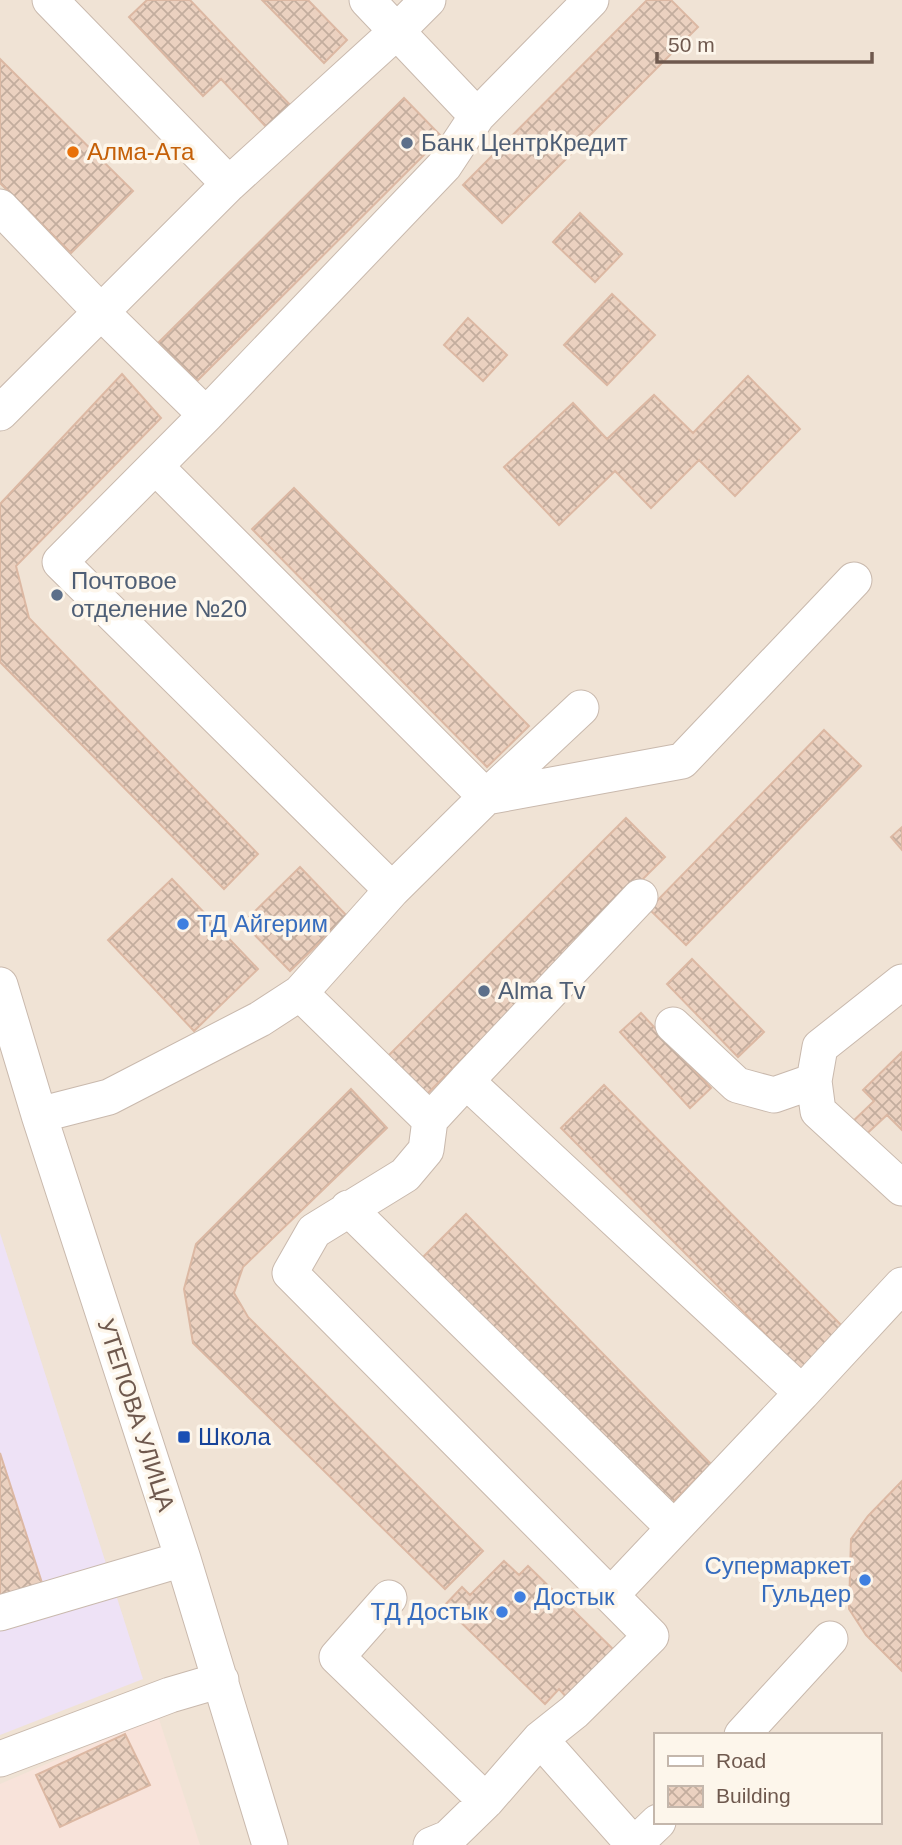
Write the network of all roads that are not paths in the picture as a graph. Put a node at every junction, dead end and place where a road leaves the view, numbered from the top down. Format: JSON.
{"nodes":[{"id":1,"x":50,"y":0,"type":"edge"},
{"id":2,"x":367,"y":0,"type":"edge"},
{"id":3,"x":428,"y":0,"type":"edge"},
{"id":4,"x":591,"y":0,"type":"edge"},
{"id":5,"x":396,"y":32,"type":"junction"},
{"id":6,"x":477,"y":116,"type":"junction"},
{"id":7,"x":229,"y":184,"type":"junction"},
{"id":8,"x":0,"y":207,"type":"edge"},
{"id":9,"x":100,"y":311,"type":"junction"},
{"id":10,"x":0,"y":413,"type":"edge"},
{"id":11,"x":206,"y":415,"type":"junction"},
{"id":12,"x":156,"y":467,"type":"junction"},
{"id":13,"x":854,"y":580,"type":"dead end"},
{"id":14,"x":581,"y":708,"type":"dead end"},
{"id":15,"x":486,"y":797,"type":"junction"},
{"id":16,"x":392,"y":890,"type":"junction"},
{"id":17,"x":640,"y":897,"type":"dead end"},
{"id":18,"x":902,"y":982,"type":"edge"},
{"id":19,"x":0,"y":985,"type":"edge"},
{"id":20,"x":300,"y":993,"type":"junction"},
{"id":21,"x":673,"y":1025,"type":"dead end"},
{"id":22,"x":7,"y":1037,"type":"edge"},
{"id":23,"x":467,"y":1081,"type":"junction"},
{"id":24,"x":814,"y":1081,"type":"junction"},
{"id":25,"x":39,"y":1115,"type":"junction"},
{"id":26,"x":430,"y":1120,"type":"junction"},
{"id":27,"x":902,"y":1188,"type":"edge"},
{"id":28,"x":348,"y":1208,"type":"junction"},
{"id":29,"x":902,"y":1285,"type":"edge"},
{"id":30,"x":802,"y":1393,"type":"junction"},
{"id":31,"x":674,"y":1528,"type":"junction"},
{"id":32,"x":183,"y":1559,"type":"junction"},
{"id":33,"x":612,"y":1594,"type":"junction"},
{"id":34,"x":389,"y":1598,"type":"dead end"},
{"id":35,"x":0,"y":1614,"type":"edge"},
{"id":36,"x":830,"y":1639,"type":"dead end"},
{"id":37,"x":221,"y":1680,"type":"junction"},
{"id":38,"x":744,"y":1733,"type":"edge"},
{"id":39,"x":540,"y":1739,"type":"junction"},
{"id":40,"x":0,"y":1759,"type":"edge"},
{"id":41,"x":486,"y":1801,"type":"junction"},
{"id":42,"x":656,"y":1824,"type":"edge"},
{"id":43,"x":270,"y":1845,"type":"edge"},
{"id":44,"x":431,"y":1845,"type":"edge"},
{"id":45,"x":634,"y":1845,"type":"edge"}],
"edges":[{"from":1,"to":7,"type":"street"},
{"from":2,"to":5,"type":"street"},
{"from":3,"to":5,"type":"street"},
{"from":4,"to":6,"type":"street"},
{"from":5,"to":6,"type":"street"},
{"from":5,"to":7,"type":"street"},
{"from":6,"to":11,"type":"street"},
{"from":7,"to":9,"type":"street"},
{"from":8,"to":9,"type":"street"},
{"from":9,"to":10,"type":"street"},
{"from":9,"to":11,"type":"street"},
{"from":11,"to":12,"type":"street"},
{"from":12,"to":15,"type":"street"},
{"from":12,"to":16,"type":"street"},
{"from":13,"to":15,"type":"street"},
{"from":14,"to":15,"type":"street"},
{"from":15,"to":16,"type":"street"},
{"from":16,"to":20,"type":"street"},
{"from":17,"to":23,"type":"street"},
{"from":18,"to":24,"type":"street"},
{"from":19,"to":22,"type":"street","name":"УТЕПОВА УЛИЦА"},
{"from":20,"to":25,"type":"street"},
{"from":20,"to":26,"type":"street"},
{"from":21,"to":24,"type":"street"},
{"from":22,"to":25,"type":"street","name":"УТЕПОВА УЛИЦА"},
{"from":23,"to":26,"type":"street"},
{"from":23,"to":30,"type":"street"},
{"from":24,"to":27,"type":"street"},
{"from":25,"to":32,"type":"street","name":"УТЕПОВА УЛИЦА"},
{"from":26,"to":28,"type":"street"},
{"from":28,"to":31,"type":"street"},
{"from":28,"to":33,"type":"street"},
{"from":29,"to":30,"type":"street"},
{"from":30,"to":31,"type":"street"},
{"from":31,"to":33,"type":"street"},
{"from":32,"to":35,"type":"street"},
{"from":32,"to":37,"type":"street","name":"УТЕПОВА УЛИЦА"},
{"from":33,"to":39,"type":"street"},
{"from":34,"to":41,"type":"street"},
{"from":36,"to":38,"type":"street"},
{"from":37,"to":40,"type":"street"},
{"from":37,"to":43,"type":"street","name":"УТЕПОВА УЛИЦА"},
{"from":39,"to":41,"type":"street"},
{"from":39,"to":45,"type":"street"},
{"from":41,"to":44,"type":"street"},
{"from":42,"to":45,"type":"street"}]}
